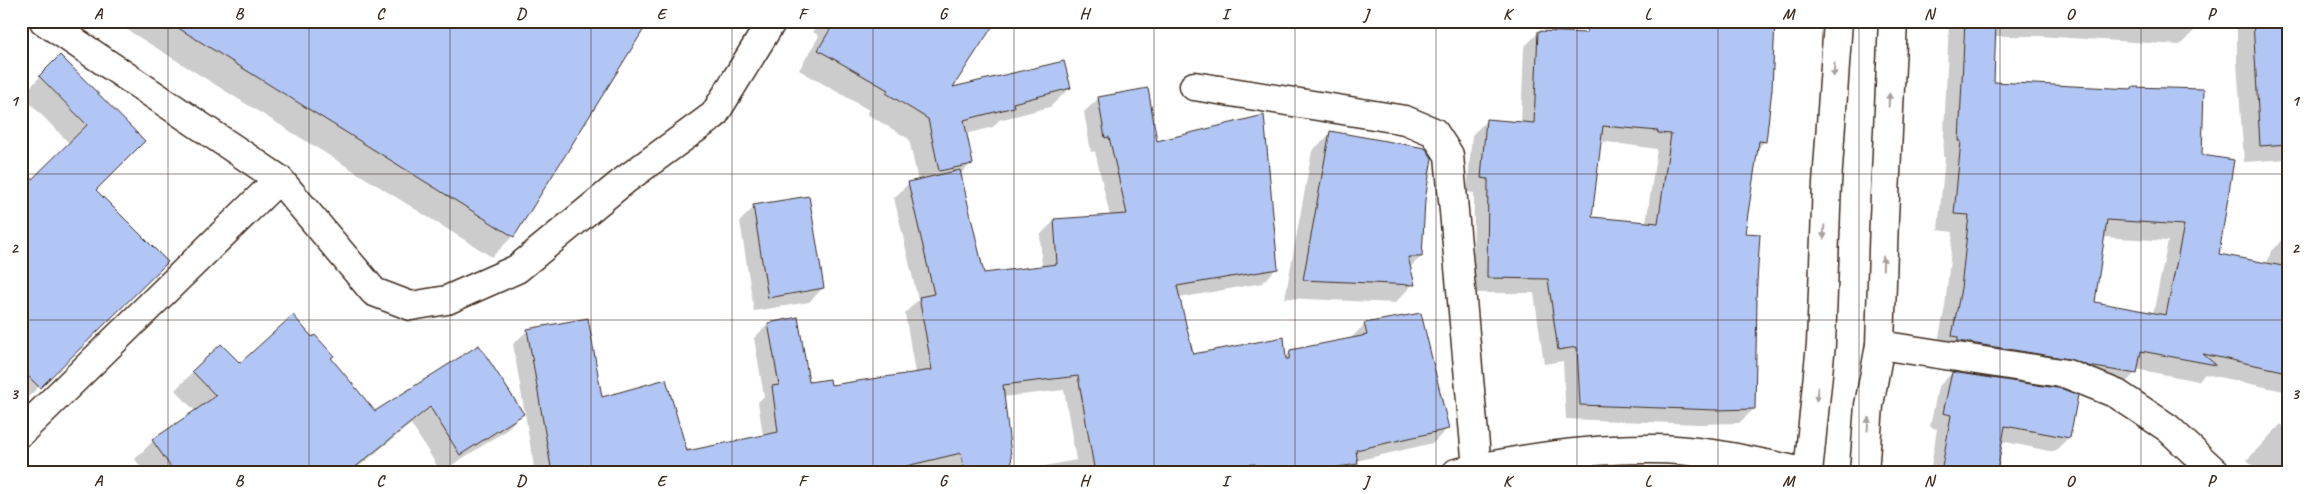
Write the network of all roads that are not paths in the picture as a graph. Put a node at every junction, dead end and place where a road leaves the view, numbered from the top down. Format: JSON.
{"nodes":[{"id":1,"x":44,"y":21,"type":"edge"},
{"id":2,"x":772,"y":21,"type":"edge"},
{"id":3,"x":1838,"y":21,"type":"edge"},
{"id":4,"x":1894,"y":21,"type":"edge"},
{"id":5,"x":1194,"y":86,"type":"dead end"},
{"id":6,"x":279,"y":179,"type":"junction"},
{"id":7,"x":1880,"y":345,"type":"junction"},
{"id":8,"x":21,"y":432,"type":"edge"},
{"id":9,"x":1467,"y":470,"type":"edge"},
{"id":10,"x":1808,"y":473,"type":"edge"},
{"id":11,"x":1864,"y":473,"type":"edge"},
{"id":12,"x":2216,"y":473,"type":"edge"}],
"edges":[{"from":1,"to":6,"type":"street"},
{"from":2,"to":6,"type":"street"},
{"from":3,"to":10,"type":"street","one_way":true},
{"from":7,"to":4,"type":"street","one_way":true},
{"from":5,"to":9,"type":"street"},
{"from":6,"to":8,"type":"street"},
{"from":11,"to":7,"type":"street","one_way":true},
{"from":7,"to":12,"type":"street"},
{"from":9,"to":10,"type":"street"}]}
